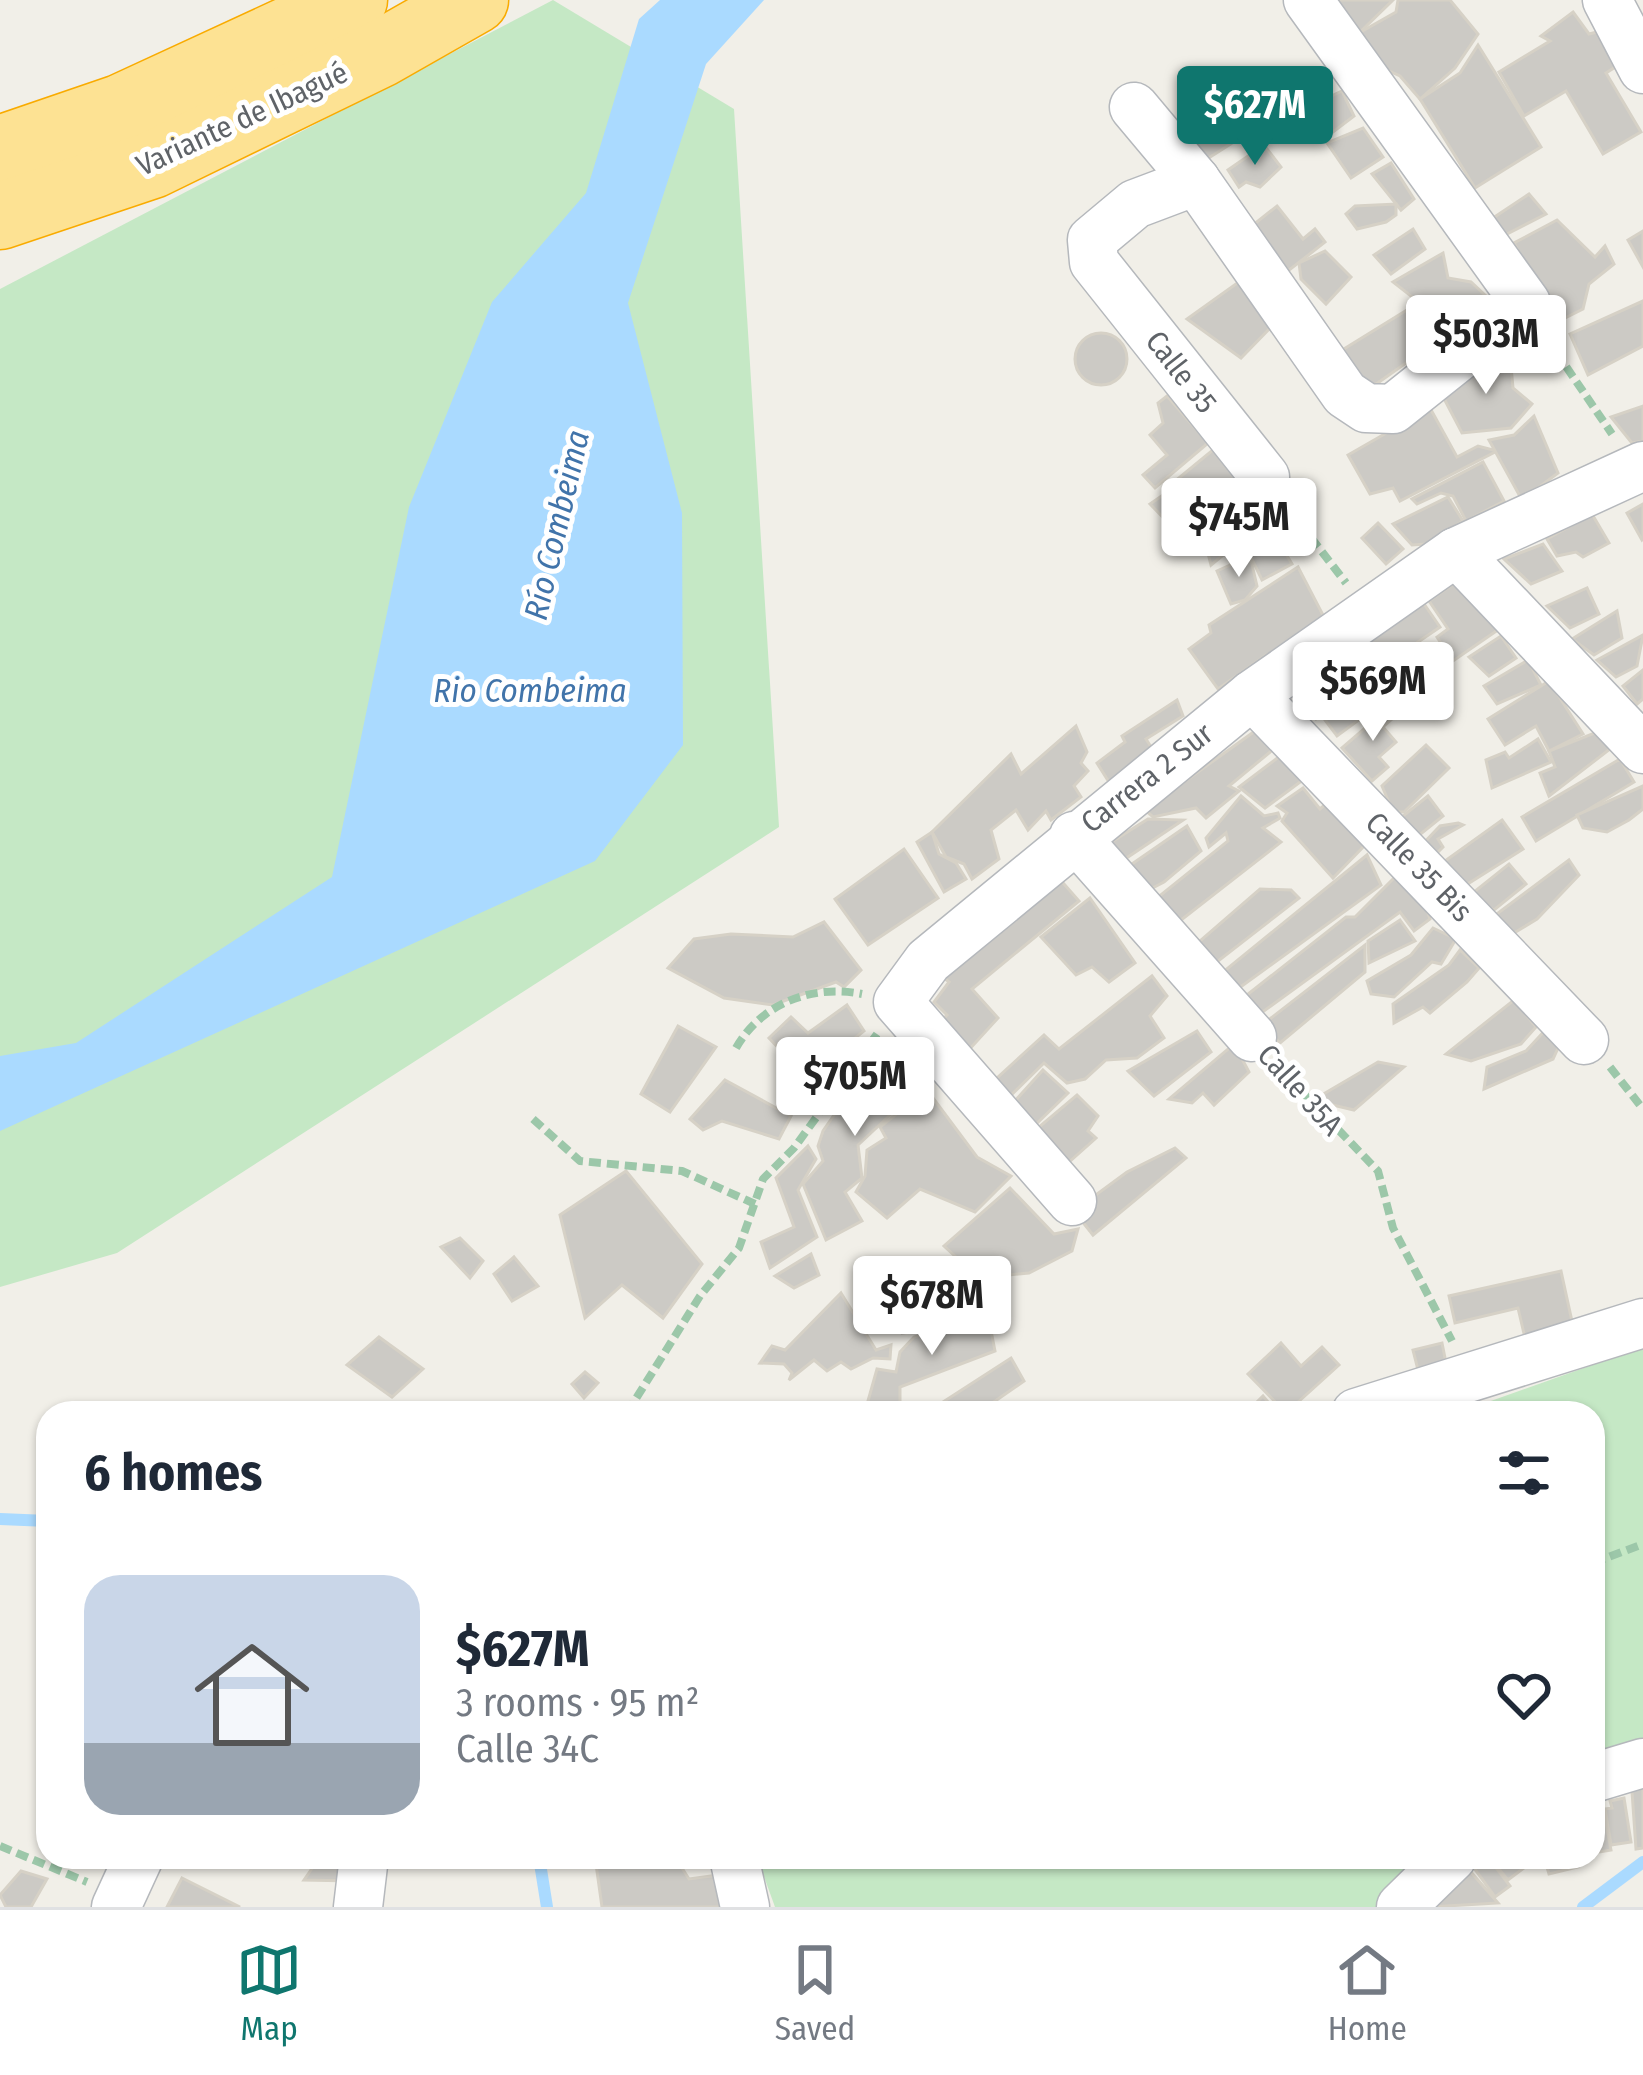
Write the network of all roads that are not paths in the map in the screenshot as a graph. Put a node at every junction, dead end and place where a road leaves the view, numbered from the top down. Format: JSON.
{"nodes":[{"id":1,"x":353,"y":0,"type":"edge"},
{"id":2,"x":475,"y":0,"type":"edge"},
{"id":3,"x":1308,"y":0,"type":"edge"},
{"id":4,"x":1607,"y":0,"type":"edge"},
{"id":5,"x":1643,"y":69,"type":"edge"},
{"id":6,"x":1134,"y":107,"type":"dead end"},
{"id":7,"x":0,"y":149,"type":"edge"},
{"id":8,"x":1196,"y":181,"type":"junction"},
{"id":9,"x":0,"y":216,"type":"edge"},
{"id":10,"x":1641,"y":468,"type":"edge"},
{"id":11,"x":1264,"y":477,"type":"road end"},
{"id":12,"x":1456,"y":552,"type":"junction"},
{"id":13,"x":1252,"y":694,"type":"junction"},
{"id":14,"x":1643,"y":748,"type":"edge"},
{"id":15,"x":1074,"y":836,"type":"junction"},
{"id":16,"x":1252,"y":1036,"type":"road end"},
{"id":17,"x":1584,"y":1040,"type":"dead end"},
{"id":18,"x":1072,"y":1202,"type":"dead end"},
{"id":19,"x":1643,"y":1323,"type":"edge"},
{"id":20,"x":1394,"y":1401,"type":"edge"},
{"id":21,"x":1643,"y":1762,"type":"edge"},
{"id":22,"x":1605,"y":1774,"type":"edge"},
{"id":23,"x":363,"y":1869,"type":"edge"},
{"id":24,"x":737,"y":1869,"type":"edge"},
{"id":25,"x":1439,"y":1869,"type":"edge"},
{"id":26,"x":358,"y":1907,"type":"edge"},
{"id":27,"x":746,"y":1907,"type":"edge"},
{"id":28,"x":1401,"y":1907,"type":"edge"}],
"edges":[{"from":1,"to":7,"type":"highway","name":"Variante de Ibagué"},
{"from":2,"to":9,"type":"highway","name":"Variante de Ibagué"},
{"from":3,"to":8,"type":"street"},
{"from":4,"to":5,"type":"street"},
{"from":6,"to":8,"type":"street"},
{"from":8,"to":11,"type":"street","name":"Calle 35"},
{"from":10,"to":12,"type":"street","name":"Carrera 2 Sur"},
{"from":12,"to":13,"type":"street","name":"Carrera 2 Sur"},
{"from":12,"to":14,"type":"street"},
{"from":13,"to":15,"type":"street","name":"Carrera 2 Sur"},
{"from":13,"to":17,"type":"street","name":"Calle 35 Bis"},
{"from":15,"to":16,"type":"street","name":"Calle 35A"},
{"from":15,"to":18,"type":"street","name":"Carrera 2 Sur"},
{"from":19,"to":20,"type":"street"},
{"from":21,"to":22,"type":"street"},
{"from":23,"to":26,"type":"street"},
{"from":24,"to":27,"type":"street"},
{"from":25,"to":28,"type":"street"}]}
